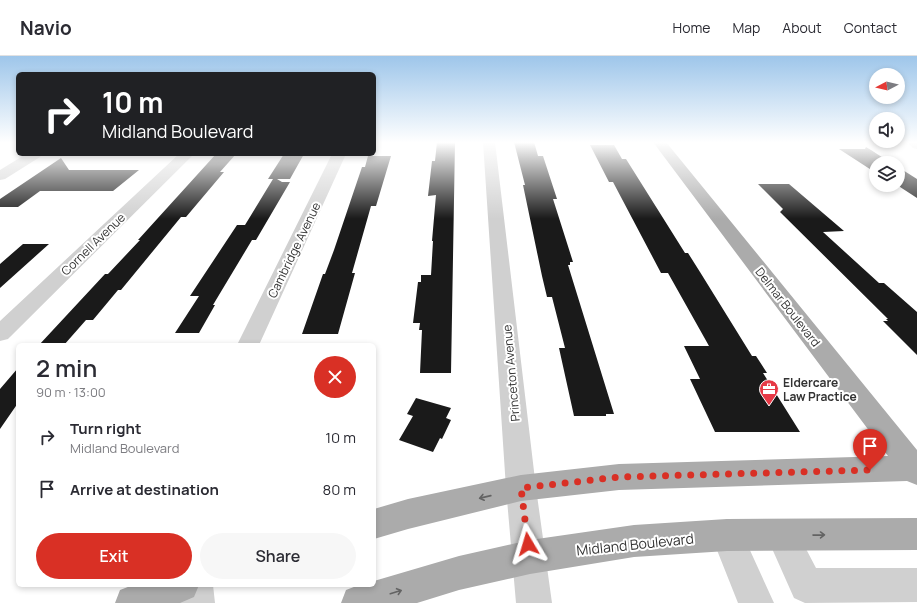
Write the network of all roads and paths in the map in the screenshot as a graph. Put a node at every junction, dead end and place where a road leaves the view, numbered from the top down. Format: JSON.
{"nodes":[{"id":1,"x":14,"y":168,"type":"edge"},
{"id":2,"x":174,"y":168,"type":"edge"},
{"id":3,"x":333,"y":168,"type":"edge"},
{"id":4,"x":492,"y":168,"type":"edge"},
{"id":5,"x":679,"y":168,"type":"edge"},
{"id":6,"x":0,"y":176,"type":"edge"},
{"id":7,"x":0,"y":334,"type":"edge"},
{"id":8,"x":249,"y":343,"type":"edge"},
{"id":9,"x":916,"y":470,"type":"edge"},
{"id":10,"x":521,"y":488,"type":"junction"},
{"id":11,"x":376,"y":523,"type":"edge"},
{"id":12,"x":917,"y":534,"type":"edge"},
{"id":13,"x":727,"y":535,"type":"junction"},
{"id":14,"x":782,"y":535,"type":"junction"},
{"id":15,"x":530,"y":557,"type":"junction"},
{"id":16,"x":917,"y":584,"type":"edge"},
{"id":17,"x":177,"y":587,"type":"edge"},
{"id":18,"x":196,"y":587,"type":"edge"},
{"id":19,"x":133,"y":603,"type":"edge"},
{"id":20,"x":197,"y":603,"type":"edge"},
{"id":21,"x":359,"y":603,"type":"edge"},
{"id":22,"x":534,"y":603,"type":"edge"},
{"id":23,"x":756,"y":603,"type":"edge"}],
"edges":[{"from":1,"to":6,"type":"street"},
{"from":2,"to":7,"type":"street","name":"Cornell Avenue"},
{"from":3,"to":8,"type":"street","name":"Cambridge Avenue"},
{"from":4,"to":10,"type":"street","name":"Princeton Avenue"},
{"from":5,"to":9,"type":"main road","name":"Delmar Boulevard"},
{"from":9,"to":10,"type":"main road"},
{"from":10,"to":11,"type":"main road","one_way":true},
{"from":10,"to":15,"type":"street","name":"Princeton Avenue"},
{"from":14,"to":12,"type":"main road","name":"Midland Boulevard","one_way":true},
{"from":13,"to":14,"type":"main road","name":"Midland Boulevard"},
{"from":13,"to":15,"type":"main road","name":"Midland Boulevard"},
{"from":13,"to":23,"type":"street"},
{"from":14,"to":16,"type":"street"},
{"from":21,"to":15,"type":"main road","name":"Midland Boulevard","one_way":true},
{"from":15,"to":22,"type":"street","name":"Princeton Avenue"},
{"from":17,"to":19,"type":"main road"},
{"from":18,"to":20,"type":"street"}]}
